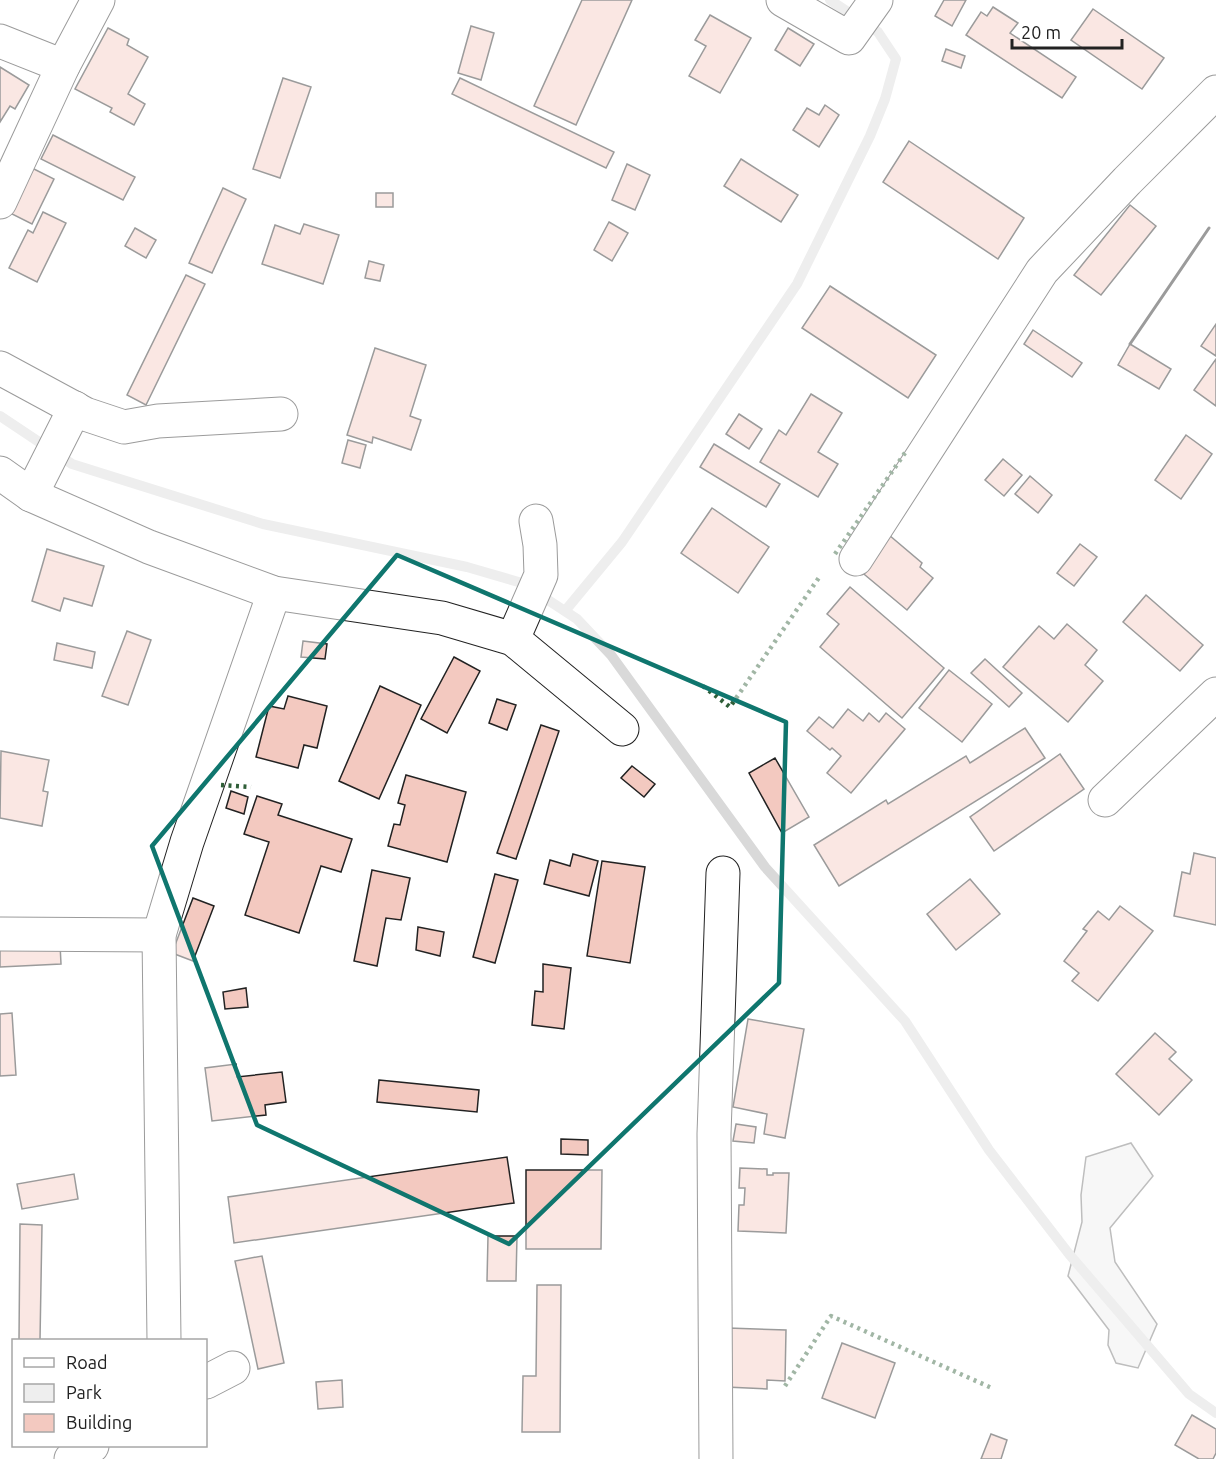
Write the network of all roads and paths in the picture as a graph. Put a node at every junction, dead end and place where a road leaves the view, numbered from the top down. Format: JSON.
{"nodes":[{"id":1,"x":98,"y":0,"type":"edge"},
{"id":2,"x":783,"y":0,"type":"edge"},
{"id":3,"x":869,"y":11,"type":"edge"},
{"id":4,"x":0,"y":41,"type":"edge"},
{"id":5,"x":63,"y":66,"type":"junction"},
{"id":6,"x":1216,"y":93,"type":"edge"},
{"id":7,"x":0,"y":201,"type":"edge"},
{"id":8,"x":0,"y":368,"type":"edge"},
{"id":9,"x":281,"y":414,"type":"dead end"},
{"id":10,"x":70,"y":419,"type":"junction"},
{"id":11,"x":0,"y":473,"type":"edge"},
{"id":12,"x":36,"y":484,"type":"junction"},
{"id":13,"x":536,"y":521,"type":"dead end"},
{"id":14,"x":856,"y":559,"type":"dead end"},
{"id":15,"x":274,"y":593,"type":"junction"},
{"id":16,"x":520,"y":624,"type":"junction"},
{"id":17,"x":1216,"y":694,"type":"edge"},
{"id":18,"x":622,"y":729,"type":"dead end"},
{"id":19,"x":1105,"y":800,"type":"dead end"},
{"id":20,"x":723,"y":873,"type":"dead end"},
{"id":21,"x":0,"y":934,"type":"edge"},
{"id":22,"x":159,"y":935,"type":"junction"},
{"id":23,"x":164,"y":1339,"type":"edge"},
{"id":24,"x":90,"y":1447,"type":"edge"},
{"id":25,"x":718,"y":1458,"type":"edge"},
{"id":26,"x":70,"y":1459,"type":"edge"}],
"edges":[{"from":1,"to":5,"type":"street"},
{"from":2,"to":3,"type":"street"},
{"from":4,"to":5,"type":"street"},
{"from":5,"to":7,"type":"street"},
{"from":6,"to":14,"type":"street"},
{"from":8,"to":10,"type":"street"},
{"from":9,"to":10,"type":"street"},
{"from":10,"to":12,"type":"street"},
{"from":11,"to":12,"type":"street"},
{"from":12,"to":15,"type":"street"},
{"from":13,"to":16,"type":"street"},
{"from":15,"to":16,"type":"street"},
{"from":15,"to":22,"type":"street"},
{"from":16,"to":18,"type":"street"},
{"from":17,"to":19,"type":"street"},
{"from":20,"to":25,"type":"street"},
{"from":21,"to":22,"type":"street"},
{"from":22,"to":23,"type":"street"},
{"from":24,"to":26,"type":"street"}]}
